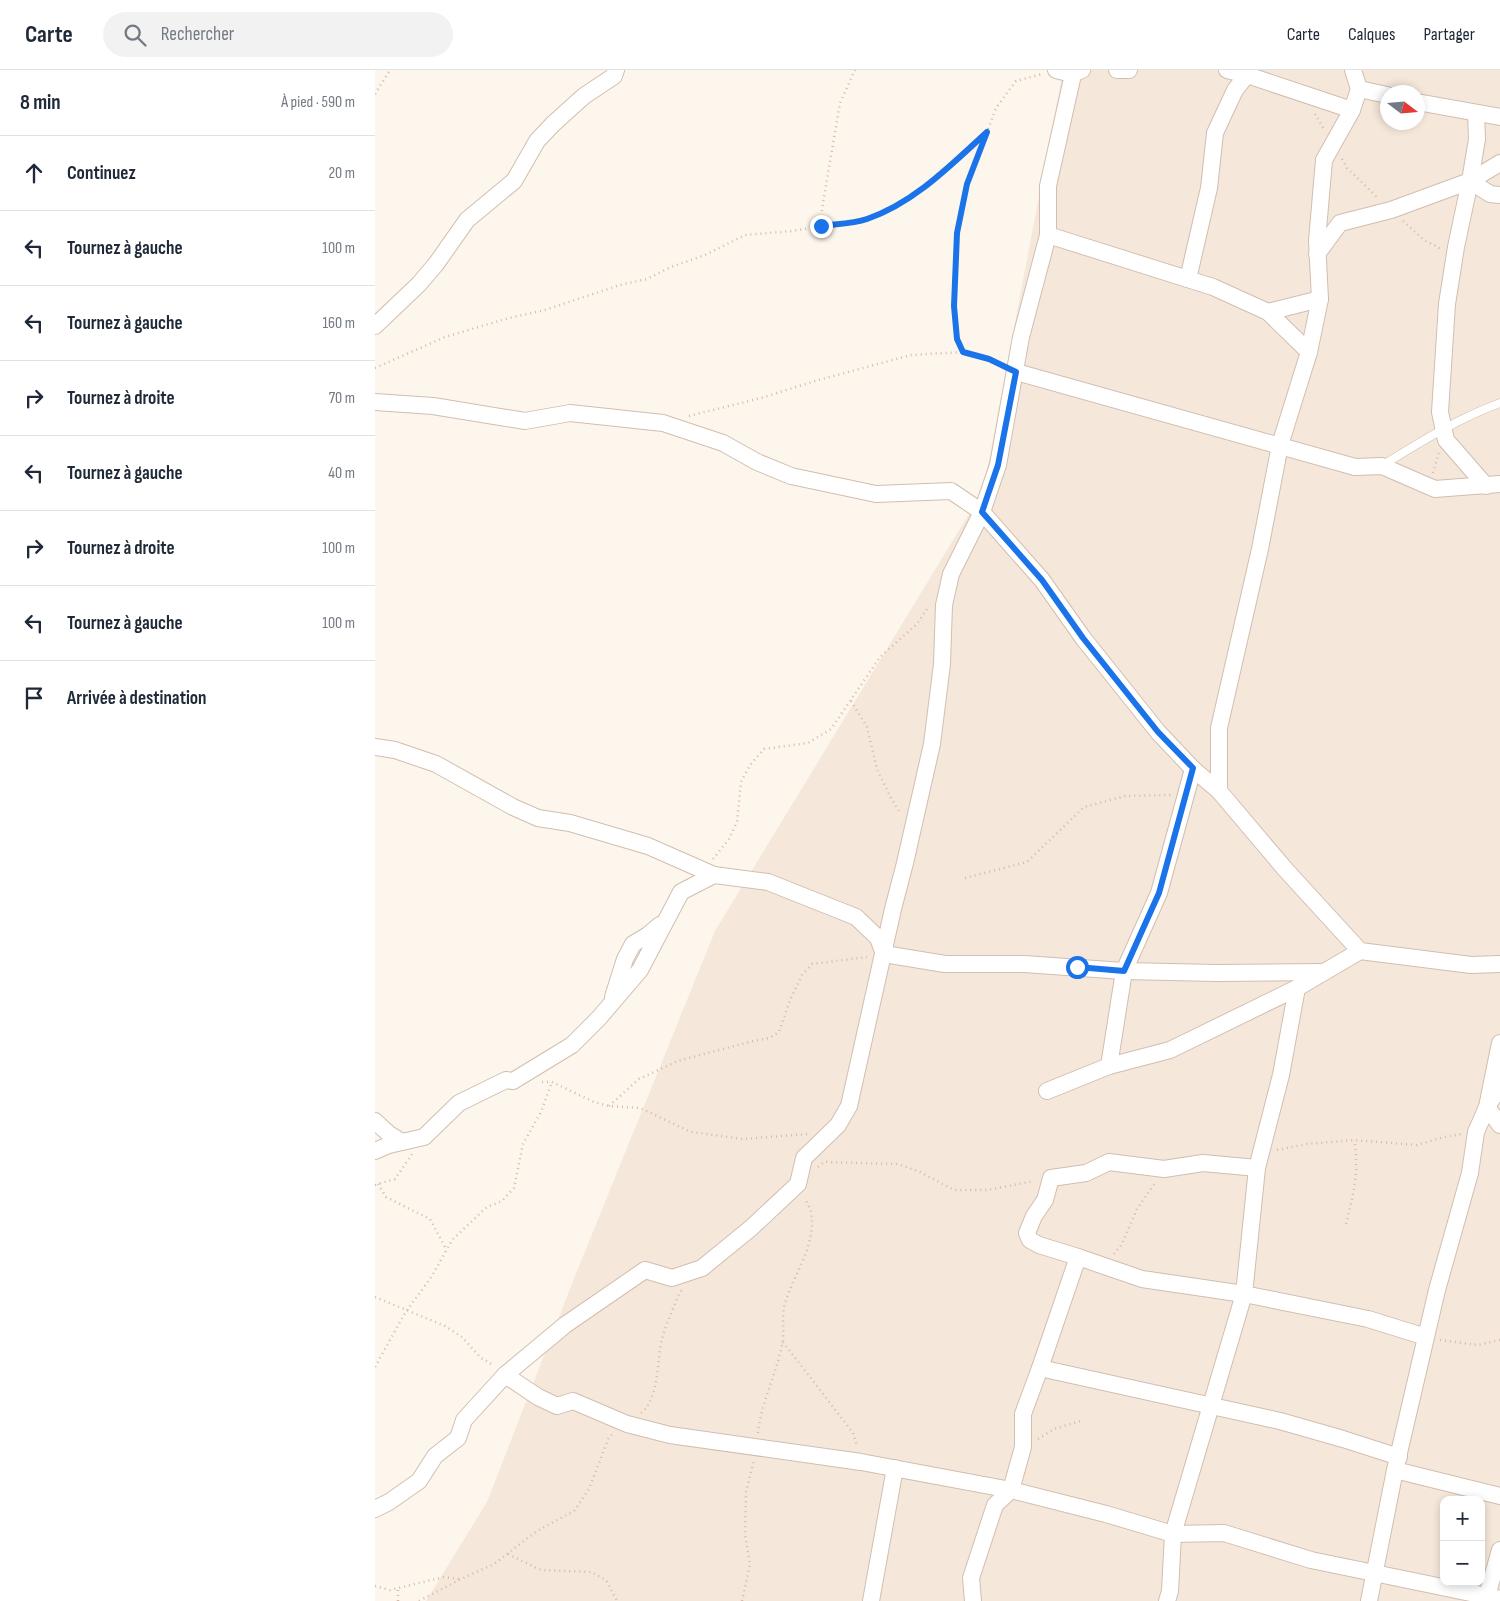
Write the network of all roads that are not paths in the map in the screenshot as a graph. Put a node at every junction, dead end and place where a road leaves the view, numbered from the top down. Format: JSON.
{"nodes":[{"id":1,"x":1117,"y":70,"type":"edge"},
{"id":2,"x":1129,"y":70,"type":"edge"},
{"id":3,"x":1227,"y":70,"type":"edge"},
{"id":4,"x":1353,"y":70,"type":"edge"},
{"id":5,"x":1069,"y":71,"type":"edge"},
{"id":6,"x":617,"y":72,"type":"edge"},
{"id":7,"x":1247,"y":75,"type":"junction"},
{"id":8,"x":1359,"y":89,"type":"junction"},
{"id":9,"x":1380,"y":94,"type":"edge"},
{"id":10,"x":1425,"y":103,"type":"edge"},
{"id":11,"x":1352,"y":110,"type":"junction"},
{"id":12,"x":1477,"y":113,"type":"junction"},
{"id":13,"x":1500,"y":117,"type":"edge"},
{"id":14,"x":1500,"y":164,"type":"edge"},
{"id":15,"x":1470,"y":182,"type":"junction"},
{"id":16,"x":1500,"y":195,"type":"edge"},
{"id":17,"x":1048,"y":235,"type":"junction"},
{"id":18,"x":1317,"y":254,"type":"junction"},
{"id":19,"x":1188,"y":279,"type":"junction"},
{"id":20,"x":1320,"y":299,"type":"junction"},
{"id":21,"x":1269,"y":312,"type":"junction"},
{"id":22,"x":375,"y":326,"type":"edge"},
{"id":23,"x":1309,"y":352,"type":"junction"},
{"id":24,"x":1016,"y":372,"type":"junction"},
{"id":25,"x":375,"y":402,"type":"edge"},
{"id":26,"x":1500,"y":403,"type":"edge"},
{"id":27,"x":1445,"y":434,"type":"junction"},
{"id":28,"x":1281,"y":445,"type":"junction"},
{"id":29,"x":1382,"y":466,"type":"junction"},
{"id":30,"x":1493,"y":485,"type":"edge"},
{"id":31,"x":982,"y":512,"type":"junction"},
{"id":32,"x":375,"y":747,"type":"edge"},
{"id":33,"x":1193,"y":768,"type":"junction"},
{"id":34,"x":1219,"y":791,"type":"junction"},
{"id":35,"x":709,"y":873,"type":"junction"},
{"id":36,"x":1360,"y":951,"type":"junction"},
{"id":37,"x":884,"y":954,"type":"junction"},
{"id":38,"x":1500,"y":964,"type":"edge"},
{"id":39,"x":1124,"y":971,"type":"junction"},
{"id":40,"x":1324,"y":972,"type":"junction"},
{"id":41,"x":1297,"y":988,"type":"junction"},
{"id":42,"x":1500,"y":1043,"type":"edge"},
{"id":43,"x":1109,"y":1066,"type":"junction"},
{"id":44,"x":1500,"y":1086,"type":"edge"},
{"id":45,"x":1047,"y":1091,"type":"dead end"},
{"id":46,"x":1487,"y":1107,"type":"junction"},
{"id":47,"x":375,"y":1121,"type":"edge"},
{"id":48,"x":1500,"y":1125,"type":"edge"},
{"id":49,"x":402,"y":1142,"type":"junction"},
{"id":50,"x":375,"y":1151,"type":"edge"},
{"id":51,"x":1257,"y":1168,"type":"junction"},
{"id":52,"x":1078,"y":1257,"type":"junction"},
{"id":53,"x":1244,"y":1294,"type":"junction"},
{"id":54,"x":1426,"y":1337,"type":"junction"},
{"id":55,"x":1041,"y":1368,"type":"junction"},
{"id":56,"x":505,"y":1375,"type":"junction"},
{"id":57,"x":1211,"y":1406,"type":"junction"},
{"id":58,"x":1397,"y":1464,"type":"junction"},
{"id":59,"x":895,"y":1468,"type":"junction"},
{"id":60,"x":1011,"y":1490,"type":"junction"},
{"id":61,"x":1500,"y":1496,"type":"edge"},
{"id":62,"x":375,"y":1509,"type":"edge"},
{"id":63,"x":1173,"y":1534,"type":"junction"},
{"id":64,"x":1500,"y":1550,"type":"edge"},
{"id":65,"x":1374,"y":1572,"type":"junction"},
{"id":66,"x":1492,"y":1599,"type":"edge"},
{"id":67,"x":871,"y":1601,"type":"edge"},
{"id":68,"x":973,"y":1601,"type":"edge"},
{"id":69,"x":1167,"y":1601,"type":"edge"},
{"id":70,"x":1369,"y":1601,"type":"edge"}],
"edges":[{"from":1,"to":2,"type":"street"},
{"from":3,"to":7,"type":"street"},
{"from":4,"to":8,"type":"street"},
{"from":5,"to":17,"type":"street"},
{"from":6,"to":22,"type":"street"},
{"from":7,"to":11,"type":"street"},
{"from":7,"to":19,"type":"street"},
{"from":8,"to":9,"type":"street"},
{"from":8,"to":11,"type":"street"},
{"from":10,"to":12,"type":"street"},
{"from":11,"to":18,"type":"street"},
{"from":12,"to":13,"type":"street"},
{"from":12,"to":15,"type":"street"},
{"from":14,"to":15,"type":"street"},
{"from":15,"to":16,"type":"street"},
{"from":15,"to":18,"type":"street"},
{"from":15,"to":27,"type":"street"},
{"from":17,"to":19,"type":"street"},
{"from":17,"to":24,"type":"street"},
{"from":18,"to":20,"type":"street"},
{"from":19,"to":21,"type":"street"},
{"from":20,"to":21,"type":"street"},
{"from":20,"to":23,"type":"street"},
{"from":21,"to":23,"type":"street"},
{"from":23,"to":28,"type":"street"},
{"from":24,"to":28,"type":"street"},
{"from":24,"to":31,"type":"street"},
{"from":25,"to":31,"type":"street"},
{"from":26,"to":27,"type":"lane"},
{"from":27,"to":29,"type":"lane"},
{"from":27,"to":30,"type":"street"},
{"from":28,"to":29,"type":"street"},
{"from":28,"to":34,"type":"street"},
{"from":29,"to":30,"type":"street"},
{"from":31,"to":33,"type":"street"},
{"from":31,"to":37,"type":"street"},
{"from":32,"to":35,"type":"street"},
{"from":33,"to":34,"type":"street"},
{"from":33,"to":39,"type":"street"},
{"from":34,"to":36,"type":"street"},
{"from":35,"to":37,"type":"street"},
{"from":35,"to":49,"type":"street"},
{"from":36,"to":38,"type":"street"},
{"from":36,"to":40,"type":"street"},
{"from":37,"to":39,"type":"street"},
{"from":37,"to":56,"type":"street"},
{"from":39,"to":40,"type":"street"},
{"from":39,"to":43,"type":"street"},
{"from":40,"to":41,"type":"street"},
{"from":41,"to":43,"type":"street"},
{"from":41,"to":51,"type":"street"},
{"from":42,"to":46,"type":"street"},
{"from":43,"to":45,"type":"street"},
{"from":44,"to":46,"type":"street"},
{"from":46,"to":48,"type":"street"},
{"from":46,"to":54,"type":"street"},
{"from":47,"to":49,"type":"street"},
{"from":49,"to":50,"type":"street"},
{"from":51,"to":52,"type":"street"},
{"from":51,"to":53,"type":"street"},
{"from":52,"to":53,"type":"street"},
{"from":52,"to":55,"type":"street"},
{"from":53,"to":54,"type":"street"},
{"from":53,"to":57,"type":"street"},
{"from":54,"to":58,"type":"street"},
{"from":55,"to":57,"type":"street"},
{"from":55,"to":60,"type":"street"},
{"from":56,"to":59,"type":"street"},
{"from":56,"to":62,"type":"street"},
{"from":57,"to":58,"type":"street"},
{"from":57,"to":63,"type":"street"},
{"from":58,"to":61,"type":"street"},
{"from":58,"to":65,"type":"street"},
{"from":59,"to":60,"type":"street"},
{"from":59,"to":67,"type":"street"},
{"from":60,"to":63,"type":"street"},
{"from":60,"to":68,"type":"street"},
{"from":63,"to":65,"type":"street"},
{"from":63,"to":69,"type":"street"},
{"from":64,"to":66,"type":"street"},
{"from":65,"to":66,"type":"street"},
{"from":65,"to":70,"type":"street"}]}
